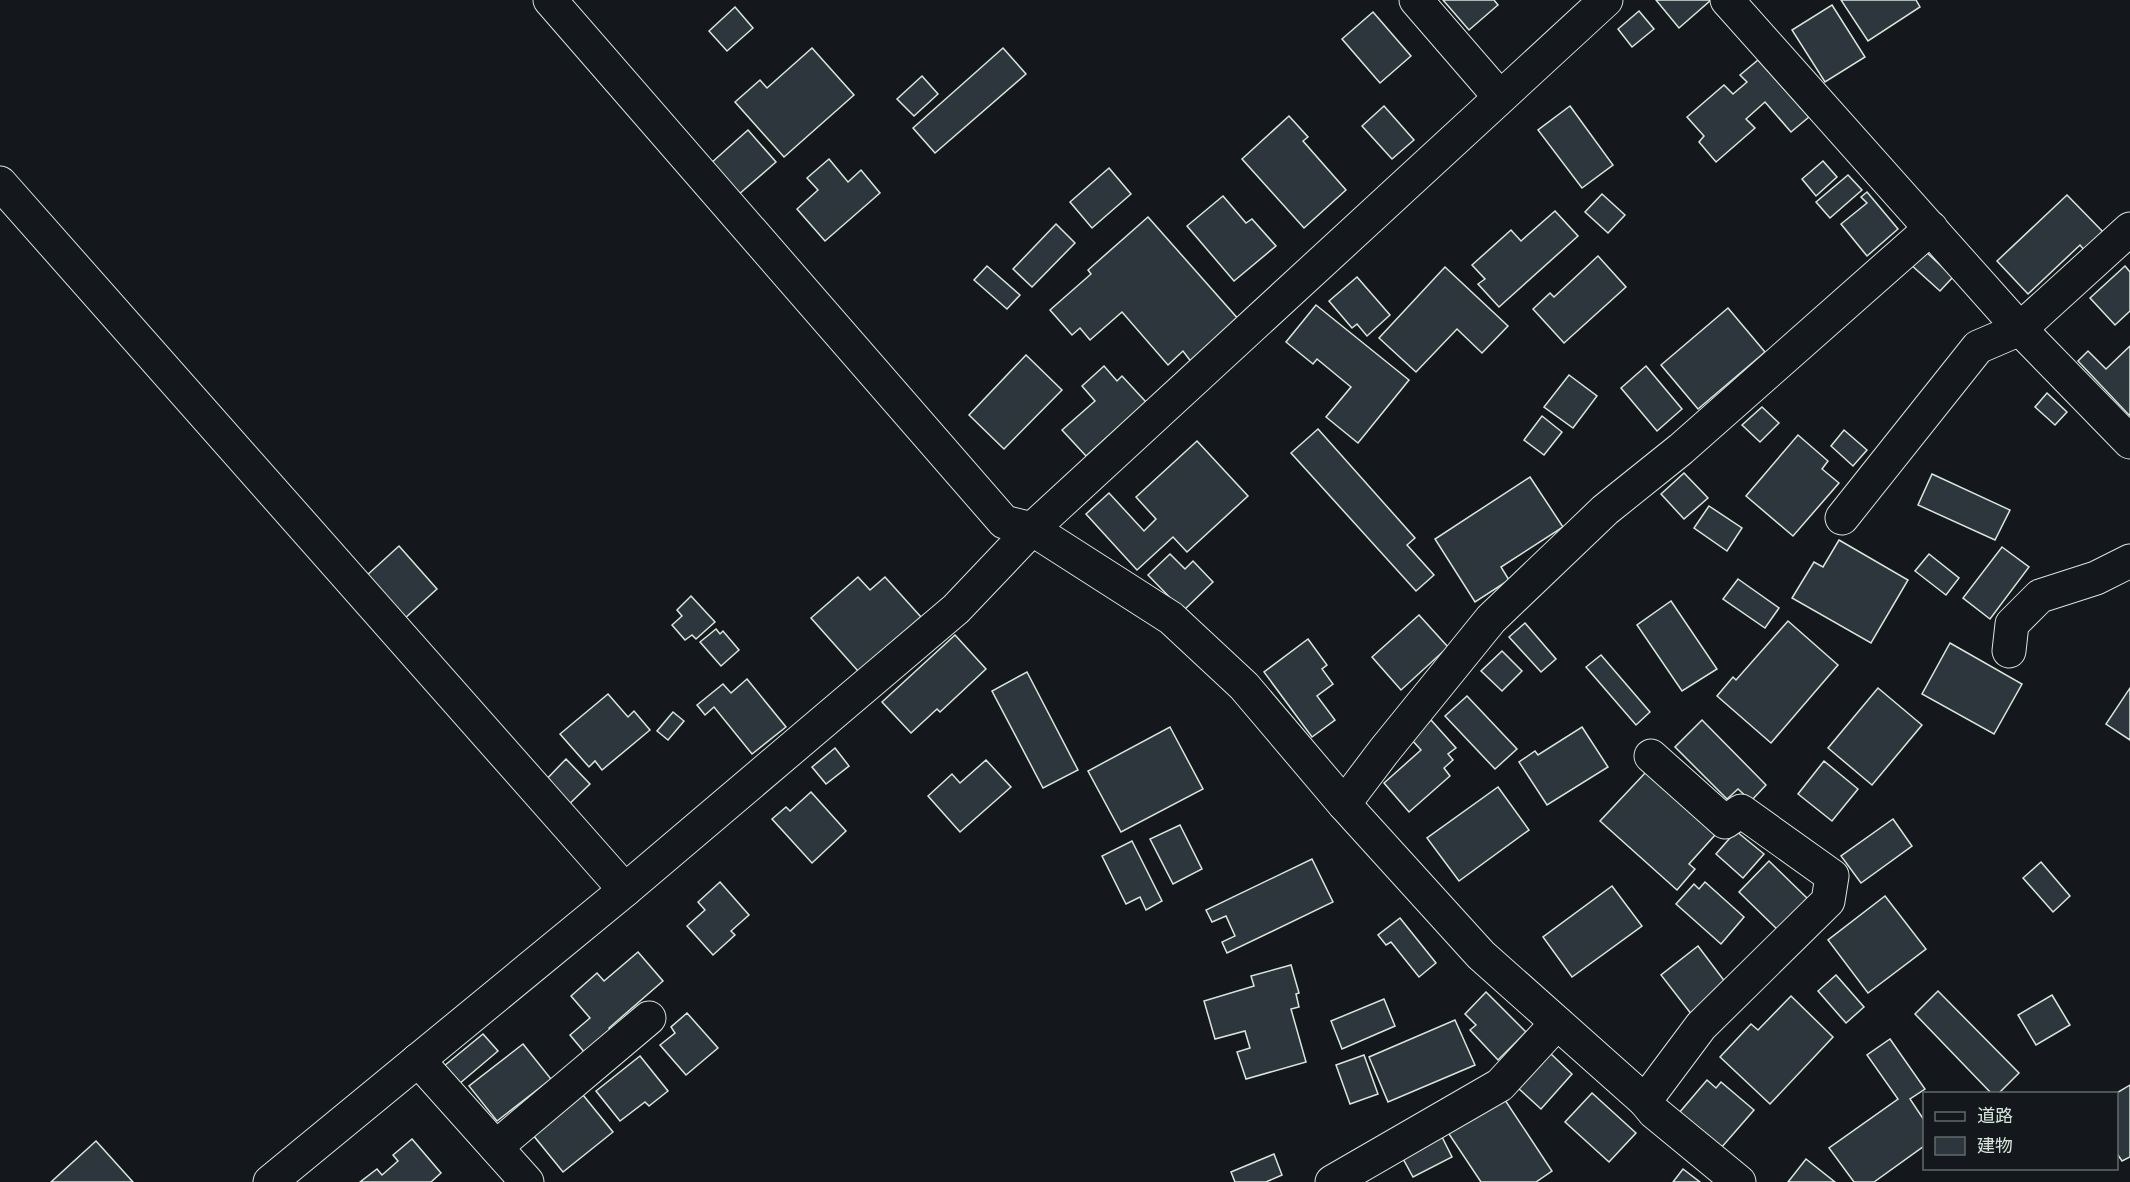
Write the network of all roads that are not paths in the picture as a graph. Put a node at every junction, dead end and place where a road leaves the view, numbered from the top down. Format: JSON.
{"nodes":[{"id":1,"x":550,"y":0,"type":"edge"},
{"id":2,"x":1416,"y":0,"type":"edge"},
{"id":3,"x":1606,"y":0,"type":"edge"},
{"id":4,"x":1727,"y":0,"type":"edge"},
{"id":5,"x":1499,"y":96,"type":"junction"},
{"id":6,"x":0,"y":183,"type":"edge"},
{"id":7,"x":1930,"y":228,"type":"junction"},
{"id":8,"x":2130,"y":229,"type":"edge"},
{"id":9,"x":2020,"y":328,"type":"junction"},
{"id":10,"x":2130,"y":442,"type":"edge"},
{"id":11,"x":1842,"y":518,"type":"dead end"},
{"id":12,"x":1032,"y":529,"type":"junction"},
{"id":13,"x":2130,"y":561,"type":"edge"},
{"id":14,"x":2009,"y":651,"type":"dead end"},
{"id":15,"x":1651,"y":756,"type":"dead end"},
{"id":16,"x":1344,"y":804,"type":"junction"},
{"id":17,"x":625,"y":890,"type":"junction"},
{"id":18,"x":649,"y":1018,"type":"dead end"},
{"id":19,"x":1557,"y":1023,"type":"junction"},
{"id":20,"x":418,"y":1060,"type":"junction"},
{"id":21,"x":1645,"y":1101,"type":"junction"},
{"id":22,"x":496,"y":1147,"type":"junction"},
{"id":23,"x":270,"y":1182,"type":"edge"},
{"id":24,"x":527,"y":1182,"type":"edge"},
{"id":25,"x":1332,"y":1182,"type":"edge"},
{"id":26,"x":1740,"y":1182,"type":"edge"}],
"edges":[{"from":1,"to":12,"type":"street"},
{"from":2,"to":5,"type":"street"},
{"from":3,"to":5,"type":"street"},
{"from":4,"to":7,"type":"street"},
{"from":5,"to":12,"type":"street"},
{"from":6,"to":17,"type":"street"},
{"from":7,"to":9,"type":"street"},
{"from":7,"to":16,"type":"street"},
{"from":8,"to":9,"type":"street"},
{"from":9,"to":10,"type":"street"},
{"from":9,"to":11,"type":"street"},
{"from":12,"to":16,"type":"street"},
{"from":12,"to":17,"type":"street"},
{"from":13,"to":14,"type":"street"},
{"from":15,"to":21,"type":"street"},
{"from":16,"to":19,"type":"street"},
{"from":17,"to":20,"type":"street"},
{"from":18,"to":22,"type":"street"},
{"from":19,"to":21,"type":"street"},
{"from":19,"to":25,"type":"street"},
{"from":20,"to":22,"type":"street"},
{"from":20,"to":23,"type":"street"},
{"from":21,"to":26,"type":"street"},
{"from":22,"to":24,"type":"street"}]}
